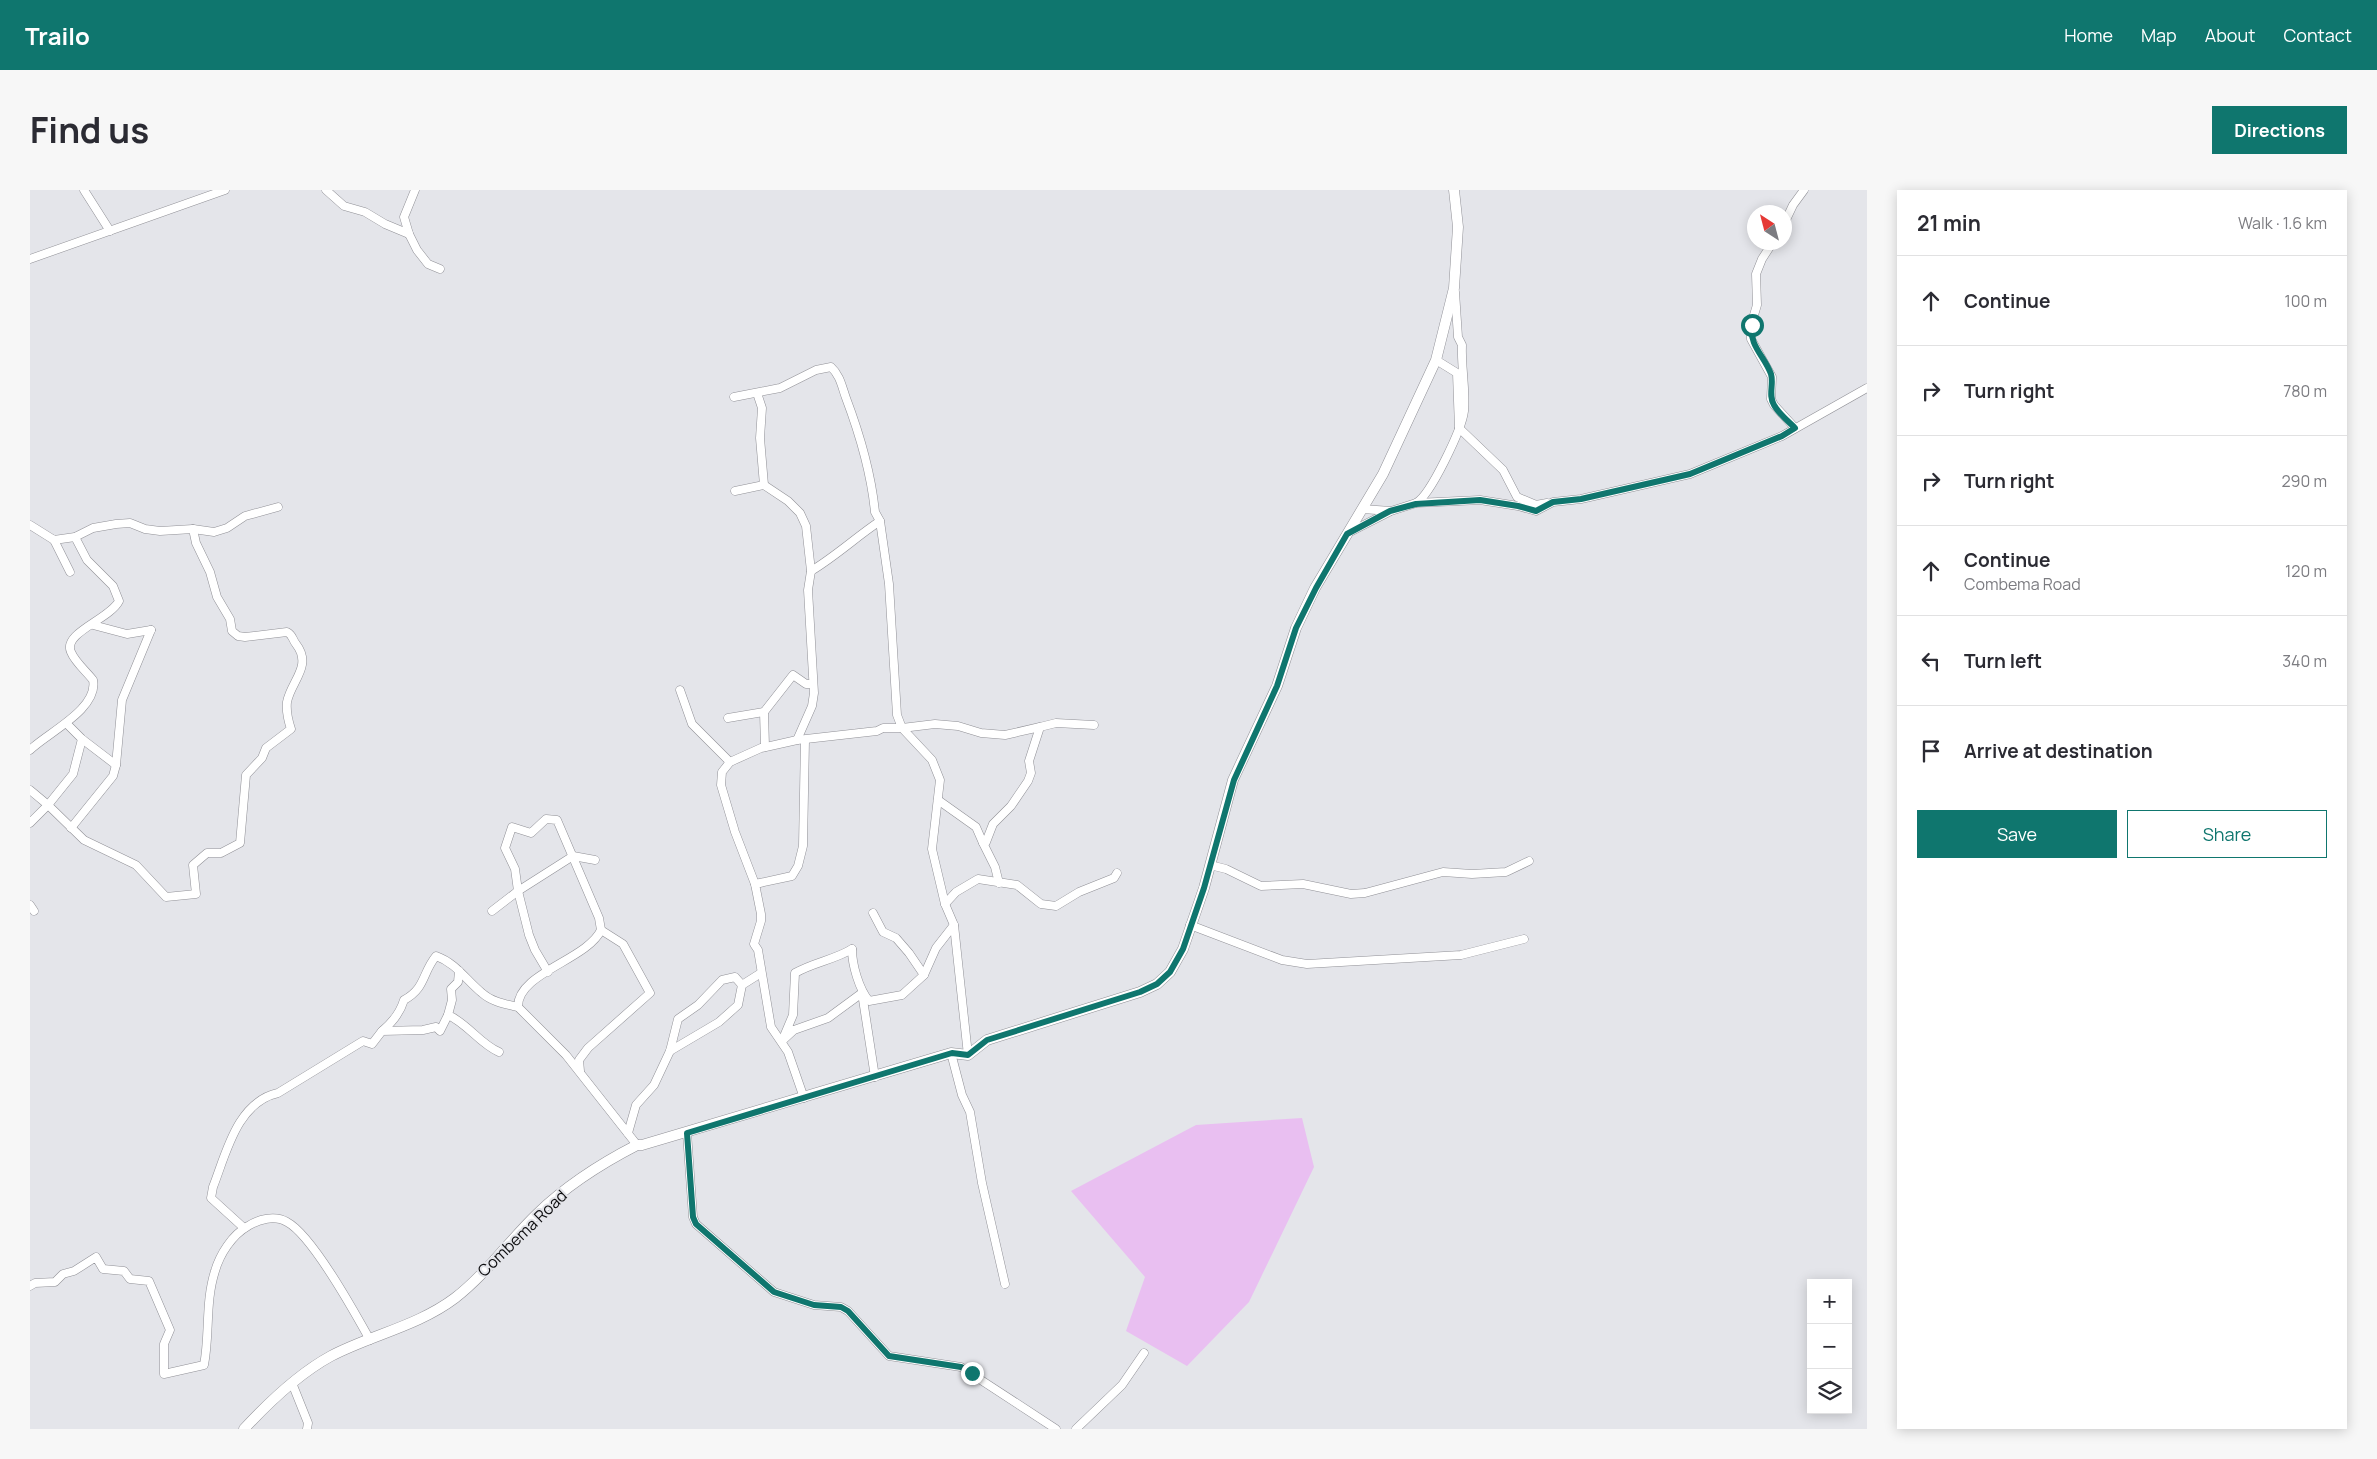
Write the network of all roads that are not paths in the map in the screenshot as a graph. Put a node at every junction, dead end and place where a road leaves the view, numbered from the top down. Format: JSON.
{"nodes":[{"id":1,"x":84,"y":190,"type":"edge"},
{"id":2,"x":225,"y":190,"type":"edge"},
{"id":3,"x":326,"y":190,"type":"edge"},
{"id":4,"x":415,"y":190,"type":"edge"},
{"id":5,"x":1804,"y":190,"type":"edge"},
{"id":6,"x":1456,"y":191,"type":"edge"},
{"id":7,"x":1792,"y":207,"type":"edge"},
{"id":8,"x":110,"y":231,"type":"junction"},
{"id":9,"x":409,"y":234,"type":"junction"},
{"id":10,"x":1769,"y":250,"type":"edge"},
{"id":11,"x":30,"y":259,"type":"edge"},
{"id":12,"x":440,"y":269,"type":"dead end"},
{"id":13,"x":1454,"y":288,"type":"junction"},
{"id":14,"x":1436,"y":360,"type":"junction"},
{"id":15,"x":1867,"y":388,"type":"edge"},
{"id":16,"x":757,"y":393,"type":"junction"},
{"id":17,"x":734,"y":397,"type":"dead end"},
{"id":18,"x":1459,"y":428,"type":"junction"},
{"id":19,"x":1795,"y":428,"type":"junction"},
{"id":20,"x":764,"y":485,"type":"junction"},
{"id":21,"x":735,"y":491,"type":"dead end"},
{"id":22,"x":1553,"y":502,"type":"junction"},
{"id":23,"x":1416,"y":504,"type":"junction"},
{"id":24,"x":278,"y":507,"type":"dead end"},
{"id":25,"x":1362,"y":509,"type":"junction"},
{"id":26,"x":1390,"y":511,"type":"junction"},
{"id":27,"x":880,"y":521,"type":"junction"},
{"id":28,"x":30,"y":524,"type":"edge"},
{"id":29,"x":193,"y":529,"type":"junction"},
{"id":30,"x":1347,"y":534,"type":"junction"},
{"id":31,"x":75,"y":538,"type":"junction"},
{"id":32,"x":54,"y":540,"type":"junction"},
{"id":33,"x":811,"y":571,"type":"junction"},
{"id":34,"x":70,"y":572,"type":"dead end"},
{"id":35,"x":93,"y":625,"type":"junction"},
{"id":36,"x":813,"y":684,"type":"junction"},
{"id":37,"x":680,"y":690,"type":"dead end"},
{"id":38,"x":764,"y":712,"type":"junction"},
{"id":39,"x":728,"y":718,"type":"dead end"},
{"id":40,"x":67,"y":724,"type":"junction"},
{"id":41,"x":1094,"y":725,"type":"dead end"},
{"id":42,"x":902,"y":728,"type":"junction"},
{"id":43,"x":1040,"y":728,"type":"junction"},
{"id":44,"x":82,"y":739,"type":"junction"},
{"id":45,"x":801,"y":740,"type":"junction"},
{"id":46,"x":765,"y":747,"type":"junction"},
{"id":47,"x":30,"y":750,"type":"edge"},
{"id":48,"x":730,"y":762,"type":"junction"},
{"id":49,"x":116,"y":765,"type":"junction"},
{"id":50,"x":30,"y":790,"type":"edge"},
{"id":51,"x":938,"y":800,"type":"junction"},
{"id":52,"x":48,"y":805,"type":"junction"},
{"id":53,"x":30,"y":823,"type":"edge"},
{"id":54,"x":71,"y":828,"type":"junction"},
{"id":55,"x":983,"y":843,"type":"junction"},
{"id":56,"x":573,"y":856,"type":"junction"},
{"id":57,"x":595,"y":860,"type":"dead end"},
{"id":58,"x":1529,"y":861,"type":"dead end"},
{"id":59,"x":1210,"y":865,"type":"junction"},
{"id":60,"x":1117,"y":873,"type":"dead end"},
{"id":61,"x":999,"y":883,"type":"junction"},
{"id":62,"x":755,"y":884,"type":"junction"},
{"id":63,"x":518,"y":891,"type":"junction"},
{"id":64,"x":944,"y":904,"type":"junction"},
{"id":65,"x":492,"y":911,"type":"dead end"},
{"id":66,"x":873,"y":913,"type":"dead end"},
{"id":67,"x":954,"y":925,"type":"junction"},
{"id":68,"x":1190,"y":926,"type":"junction"},
{"id":69,"x":601,"y":930,"type":"junction"},
{"id":70,"x":1524,"y":939,"type":"dead end"},
{"id":71,"x":459,"y":971,"type":"junction"},
{"id":72,"x":548,"y":972,"type":"junction"},
{"id":73,"x":762,"y":973,"type":"junction"},
{"id":74,"x":924,"y":975,"type":"junction"},
{"id":75,"x":742,"y":985,"type":"junction"},
{"id":76,"x":862,"y":993,"type":"junction"},
{"id":77,"x":518,"y":1007,"type":"junction"},
{"id":78,"x":448,"y":1015,"type":"junction"},
{"id":79,"x":382,"y":1031,"type":"junction"},
{"id":80,"x":782,"y":1041,"type":"junction"},
{"id":81,"x":670,"y":1051,"type":"junction"},
{"id":82,"x":498,"y":1052,"type":"dead end"},
{"id":83,"x":952,"y":1053,"type":"junction"},
{"id":84,"x":968,"y":1055,"type":"junction"},
{"id":85,"x":580,"y":1071,"type":"junction"},
{"id":86,"x":875,"y":1077,"type":"junction"},
{"id":87,"x":804,"y":1098,"type":"junction"},
{"id":88,"x":628,"y":1133,"type":"junction"},
{"id":89,"x":687,"y":1133,"type":"junction"},
{"id":90,"x":637,"y":1145,"type":"junction"},
{"id":91,"x":244,"y":1228,"type":"junction"},
{"id":92,"x":1005,"y":1284,"type":"dead end"},
{"id":93,"x":30,"y":1286,"type":"edge"},
{"id":94,"x":370,"y":1340,"type":"junction"},
{"id":95,"x":1144,"y":1353,"type":"dead end"},
{"id":96,"x":292,"y":1384,"type":"junction"},
{"id":97,"x":1051,"y":1428,"type":"edge"},
{"id":98,"x":244,"y":1429,"type":"edge"},
{"id":99,"x":307,"y":1429,"type":"edge"},
{"id":100,"x":1076,"y":1429,"type":"edge"}],
"edges":[{"from":1,"to":8,"type":"street"},
{"from":2,"to":8,"type":"street"},
{"from":3,"to":9,"type":"street"},
{"from":4,"to":9,"type":"street"},
{"from":5,"to":7,"type":"street"},
{"from":6,"to":13,"type":"street"},
{"from":8,"to":11,"type":"street"},
{"from":9,"to":12,"type":"street"},
{"from":10,"to":19,"type":"street"},
{"from":13,"to":14,"type":"street"},
{"from":13,"to":18,"type":"street"},
{"from":14,"to":18,"type":"street"},
{"from":14,"to":25,"type":"street"},
{"from":15,"to":19,"type":"street"},
{"from":16,"to":17,"type":"street"},
{"from":16,"to":20,"type":"street"},
{"from":16,"to":27,"type":"street"},
{"from":18,"to":22,"type":"street"},
{"from":18,"to":23,"type":"street"},
{"from":19,"to":22,"type":"street"},
{"from":20,"to":21,"type":"street"},
{"from":20,"to":33,"type":"street"},
{"from":22,"to":23,"type":"street"},
{"from":23,"to":26,"type":"street"},
{"from":24,"to":29,"type":"street"},
{"from":25,"to":26,"type":"street"},
{"from":25,"to":30,"type":"street"},
{"from":26,"to":30,"type":"street"},
{"from":27,"to":33,"type":"street"},
{"from":27,"to":42,"type":"street"},
{"from":28,"to":32,"type":"street"},
{"from":29,"to":31,"type":"street"},
{"from":29,"to":54,"type":"street"},
{"from":30,"to":59,"type":"street"},
{"from":31,"to":32,"type":"street"},
{"from":31,"to":35,"type":"street"},
{"from":32,"to":34,"type":"street"},
{"from":33,"to":36,"type":"street"},
{"from":35,"to":40,"type":"street"},
{"from":35,"to":49,"type":"street"},
{"from":36,"to":38,"type":"street"},
{"from":36,"to":45,"type":"street"},
{"from":37,"to":48,"type":"street"},
{"from":38,"to":39,"type":"street"},
{"from":38,"to":46,"type":"street"},
{"from":40,"to":44,"type":"street"},
{"from":40,"to":47,"type":"street"},
{"from":41,"to":43,"type":"street"},
{"from":42,"to":43,"type":"street"},
{"from":42,"to":45,"type":"street"},
{"from":42,"to":51,"type":"street"},
{"from":43,"to":55,"type":"street"},
{"from":44,"to":49,"type":"street"},
{"from":44,"to":52,"type":"street"},
{"from":45,"to":46,"type":"street"},
{"from":45,"to":62,"type":"street"},
{"from":46,"to":48,"type":"street"},
{"from":48,"to":62,"type":"street"},
{"from":49,"to":54,"type":"street"},
{"from":50,"to":52,"type":"street"},
{"from":51,"to":55,"type":"street"},
{"from":51,"to":64,"type":"street"},
{"from":52,"to":53,"type":"street"},
{"from":52,"to":54,"type":"street"},
{"from":55,"to":61,"type":"street"},
{"from":56,"to":57,"type":"street"},
{"from":56,"to":63,"type":"street"},
{"from":56,"to":63,"type":"street"},
{"from":56,"to":69,"type":"street"},
{"from":58,"to":59,"type":"street"},
{"from":59,"to":68,"type":"street"},
{"from":60,"to":61,"type":"street"},
{"from":61,"to":64,"type":"street"},
{"from":62,"to":73,"type":"street"},
{"from":63,"to":65,"type":"street"},
{"from":63,"to":72,"type":"street"},
{"from":64,"to":67,"type":"street"},
{"from":66,"to":74,"type":"street"},
{"from":67,"to":74,"type":"street"},
{"from":67,"to":84,"type":"street"},
{"from":68,"to":70,"type":"street"},
{"from":68,"to":84,"type":"street"},
{"from":69,"to":72,"type":"street"},
{"from":69,"to":85,"type":"street"},
{"from":71,"to":77,"type":"street"},
{"from":71,"to":78,"type":"street"},
{"from":71,"to":79,"type":"street"},
{"from":72,"to":77,"type":"street"},
{"from":73,"to":75,"type":"street"},
{"from":73,"to":80,"type":"street"},
{"from":74,"to":76,"type":"street"},
{"from":75,"to":81,"type":"street"},
{"from":75,"to":81,"type":"street"},
{"from":76,"to":80,"type":"street"},
{"from":76,"to":80,"type":"street"},
{"from":76,"to":86,"type":"street"},
{"from":77,"to":85,"type":"street"},
{"from":78,"to":79,"type":"street"},
{"from":78,"to":82,"type":"street"},
{"from":79,"to":91,"type":"street"},
{"from":80,"to":87,"type":"street"},
{"from":81,"to":88,"type":"street"},
{"from":83,"to":84,"type":"street"},
{"from":83,"to":86,"type":"street","name":"Combema Road"},
{"from":83,"to":92,"type":"street"},
{"from":85,"to":88,"type":"street"},
{"from":86,"to":87,"type":"street","name":"Combema Road"},
{"from":87,"to":89,"type":"street","name":"Combema Road"},
{"from":88,"to":90,"type":"street"},
{"from":89,"to":90,"type":"street","name":"Combema Road"},
{"from":89,"to":97,"type":"street"},
{"from":90,"to":94,"type":"street","name":"Combema Road"},
{"from":91,"to":93,"type":"street"},
{"from":91,"to":94,"type":"street"},
{"from":94,"to":96,"type":"street","name":"Combema Road"},
{"from":95,"to":100,"type":"street"},
{"from":96,"to":98,"type":"street","name":"Combema Road"},
{"from":96,"to":99,"type":"street"}]}
